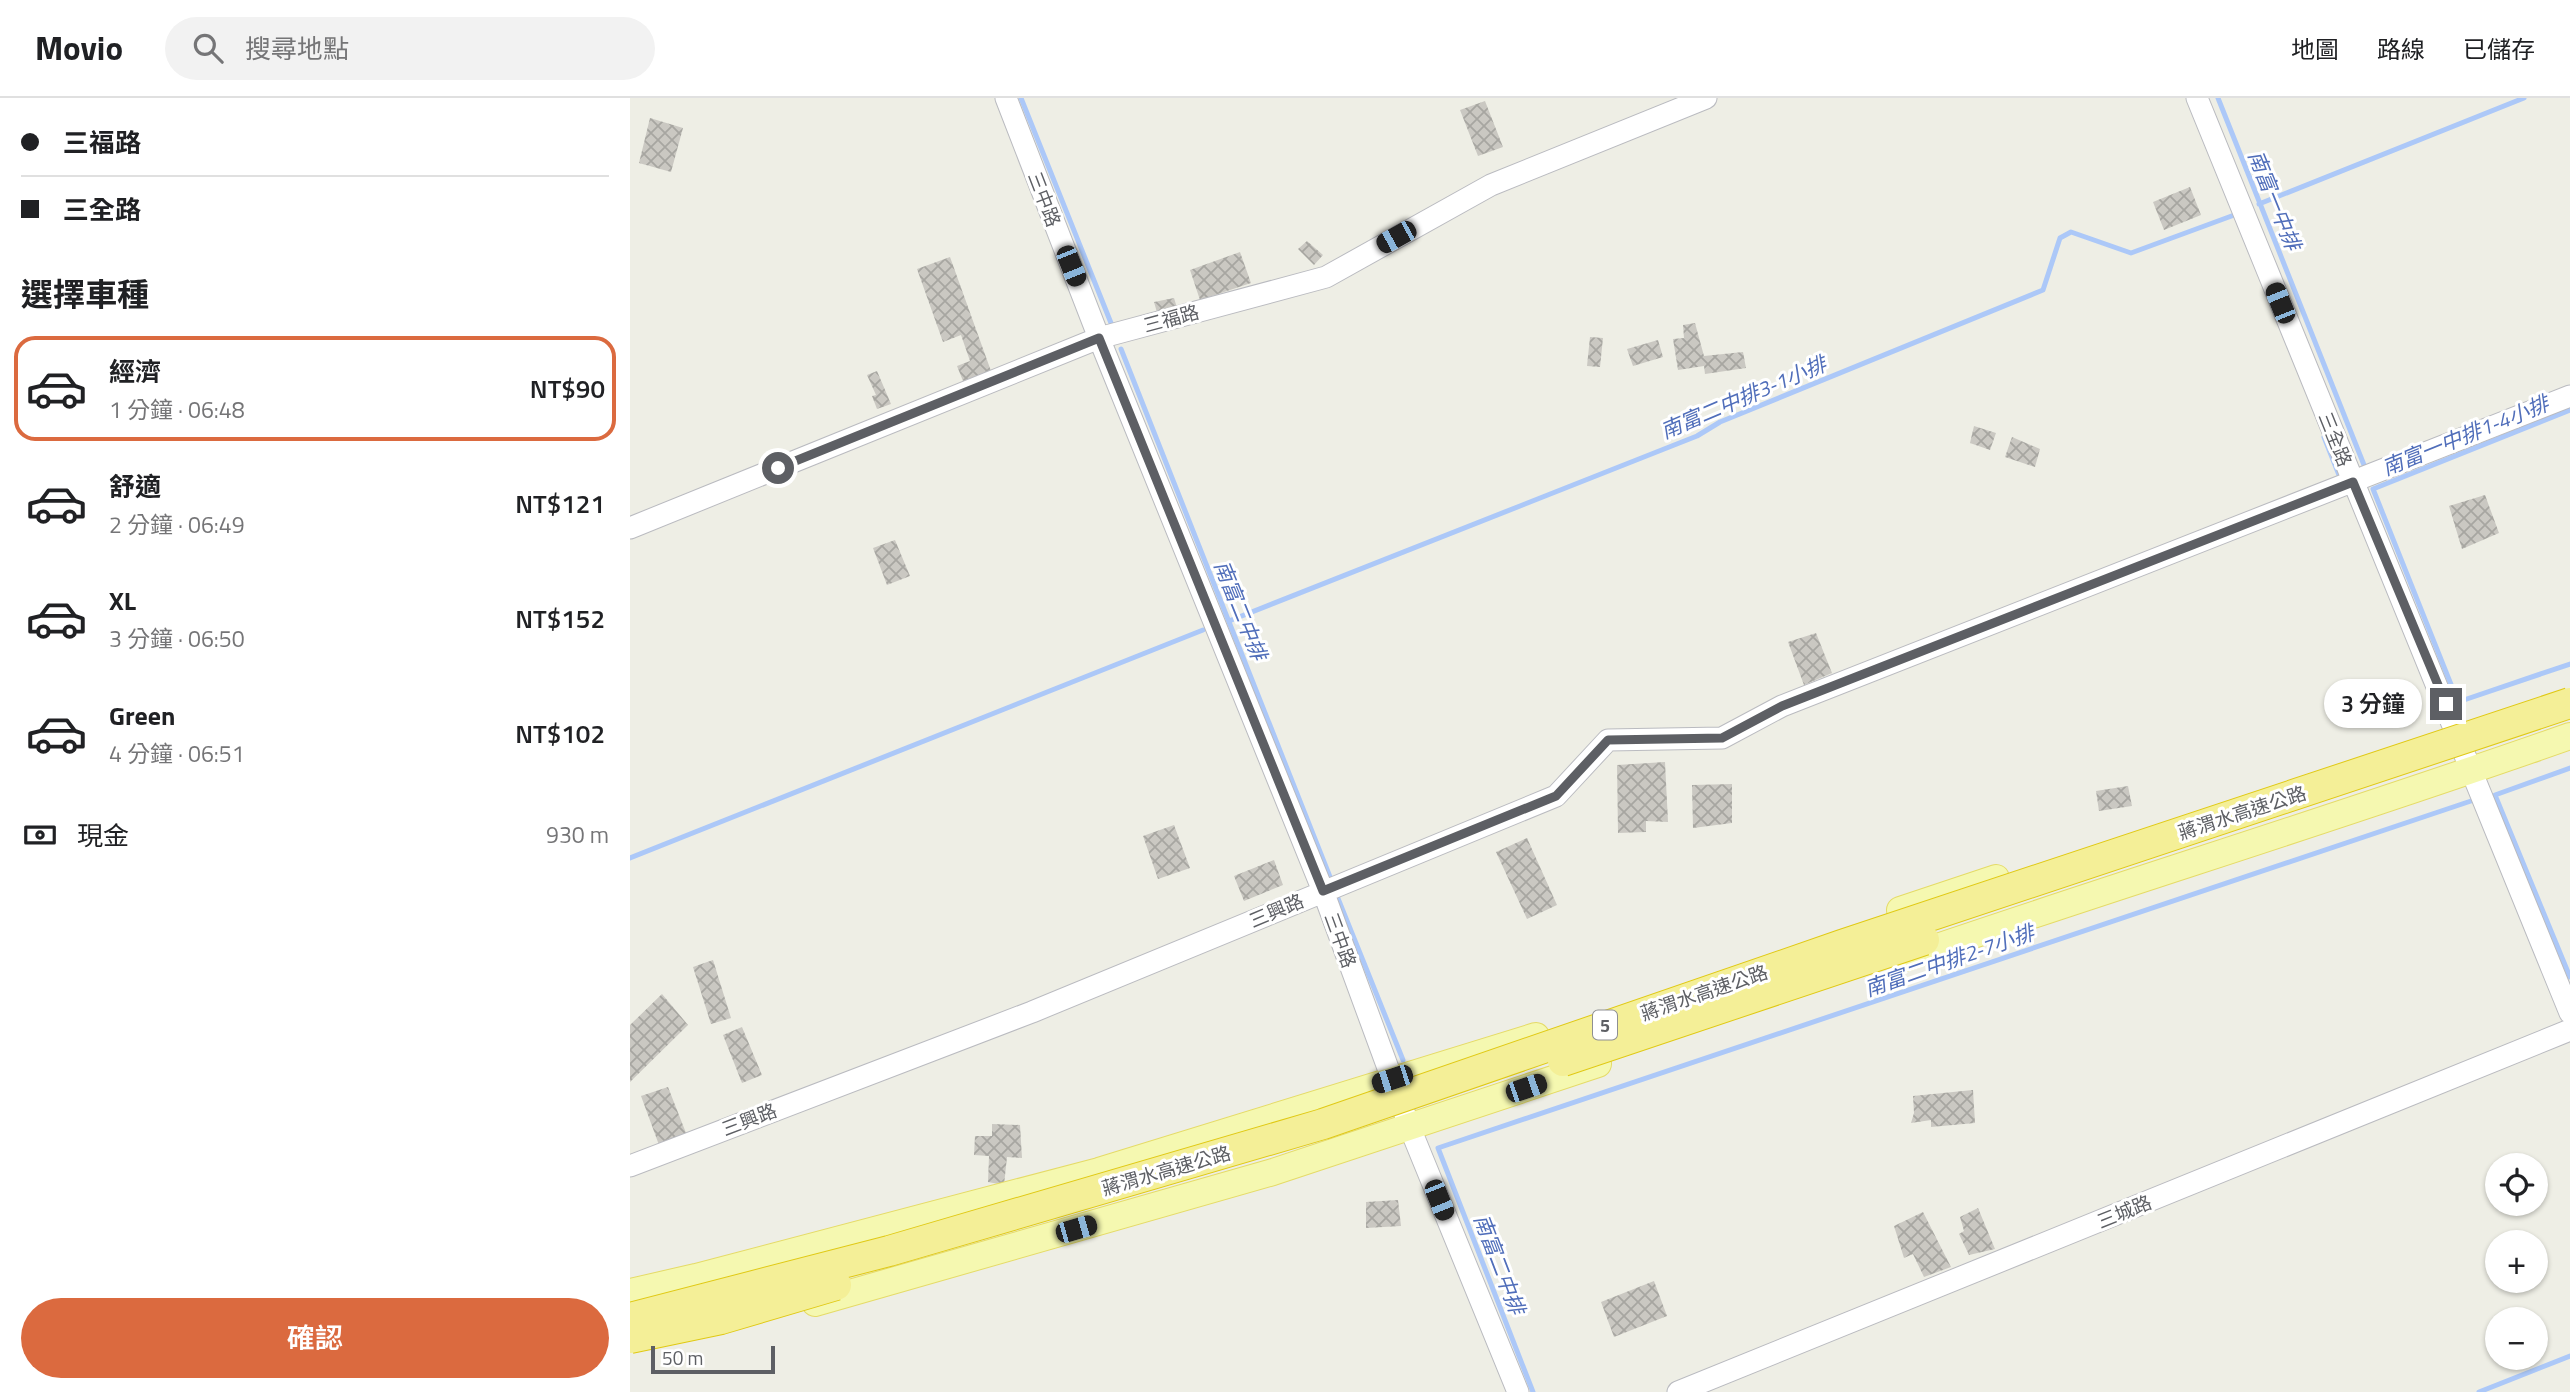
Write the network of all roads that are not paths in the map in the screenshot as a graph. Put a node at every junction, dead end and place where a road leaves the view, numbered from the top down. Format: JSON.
{"nodes":[{"id":1,"x":1006,"y":98,"type":"edge"},
{"id":2,"x":1706,"y":98,"type":"edge"},
{"id":3,"x":2197,"y":98,"type":"edge"},
{"id":4,"x":1099,"y":338,"type":"junction"},
{"id":5,"x":2570,"y":396,"type":"edge"},
{"id":6,"x":2353,"y":482,"type":"junction"},
{"id":7,"x":630,"y":528,"type":"edge"},
{"id":8,"x":2570,"y":691,"type":"edge"},
{"id":9,"x":2570,"y":702,"type":"edge"},
{"id":10,"x":2570,"y":722,"type":"edge"},
{"id":11,"x":2456,"y":728,"type":"junction"},
{"id":12,"x":2570,"y":736,"type":"edge"},
{"id":13,"x":2472,"y":770,"type":"junction"},
{"id":14,"x":1323,"y":891,"type":"junction"},
{"id":15,"x":2570,"y":1013,"type":"edge"},
{"id":16,"x":2570,"y":1030,"type":"edge"},
{"id":17,"x":1392,"y":1079,"type":"junction"},
{"id":18,"x":1410,"y":1128,"type":"junction"},
{"id":19,"x":630,"y":1166,"type":"edge"},
{"id":20,"x":630,"y":1292,"type":"edge"},
{"id":21,"x":630,"y":1318,"type":"edge"},
{"id":22,"x":630,"y":1338,"type":"edge"},
{"id":23,"x":630,"y":1351,"type":"edge"},
{"id":24,"x":1518,"y":1392,"type":"edge"},
{"id":25,"x":1678,"y":1392,"type":"edge"}],
"edges":[{"from":1,"to":4,"type":"street","name":"三中路"},
{"from":2,"to":4,"type":"street","name":"三福路"},
{"from":3,"to":6,"type":"street","name":"三全路"},
{"from":4,"to":7,"type":"street","name":"三福路"},
{"from":4,"to":14,"type":"street","name":"三中路"},
{"from":5,"to":6,"type":"street","name":"三興路"},
{"from":6,"to":11,"type":"street","name":"三全路"},
{"from":6,"to":14,"type":"street","name":"三興路"},
{"from":8,"to":11,"type":"main road"},
{"from":9,"to":21,"type":"highway","name":"蔣渭水高速公路","number":"5","bridge":true},
{"from":10,"to":22,"type":"highway","name":"蔣渭水高速公路","number":"5","bridge":true},
{"from":11,"to":13,"type":"street","name":"三全路"},
{"from":11,"to":17,"type":"main road"},
{"from":12,"to":13,"type":"main road"},
{"from":13,"to":15,"type":"street","name":"三全路"},
{"from":13,"to":18,"type":"main road"},
{"from":14,"to":17,"type":"street","name":"三中路"},
{"from":14,"to":19,"type":"street","name":"三興路"},
{"from":16,"to":25,"type":"street","name":"三城路"},
{"from":17,"to":18,"type":"street","name":"三中路"},
{"from":17,"to":20,"type":"main road"},
{"from":18,"to":23,"type":"main road"},
{"from":18,"to":24,"type":"street","name":"三中路"}]}
